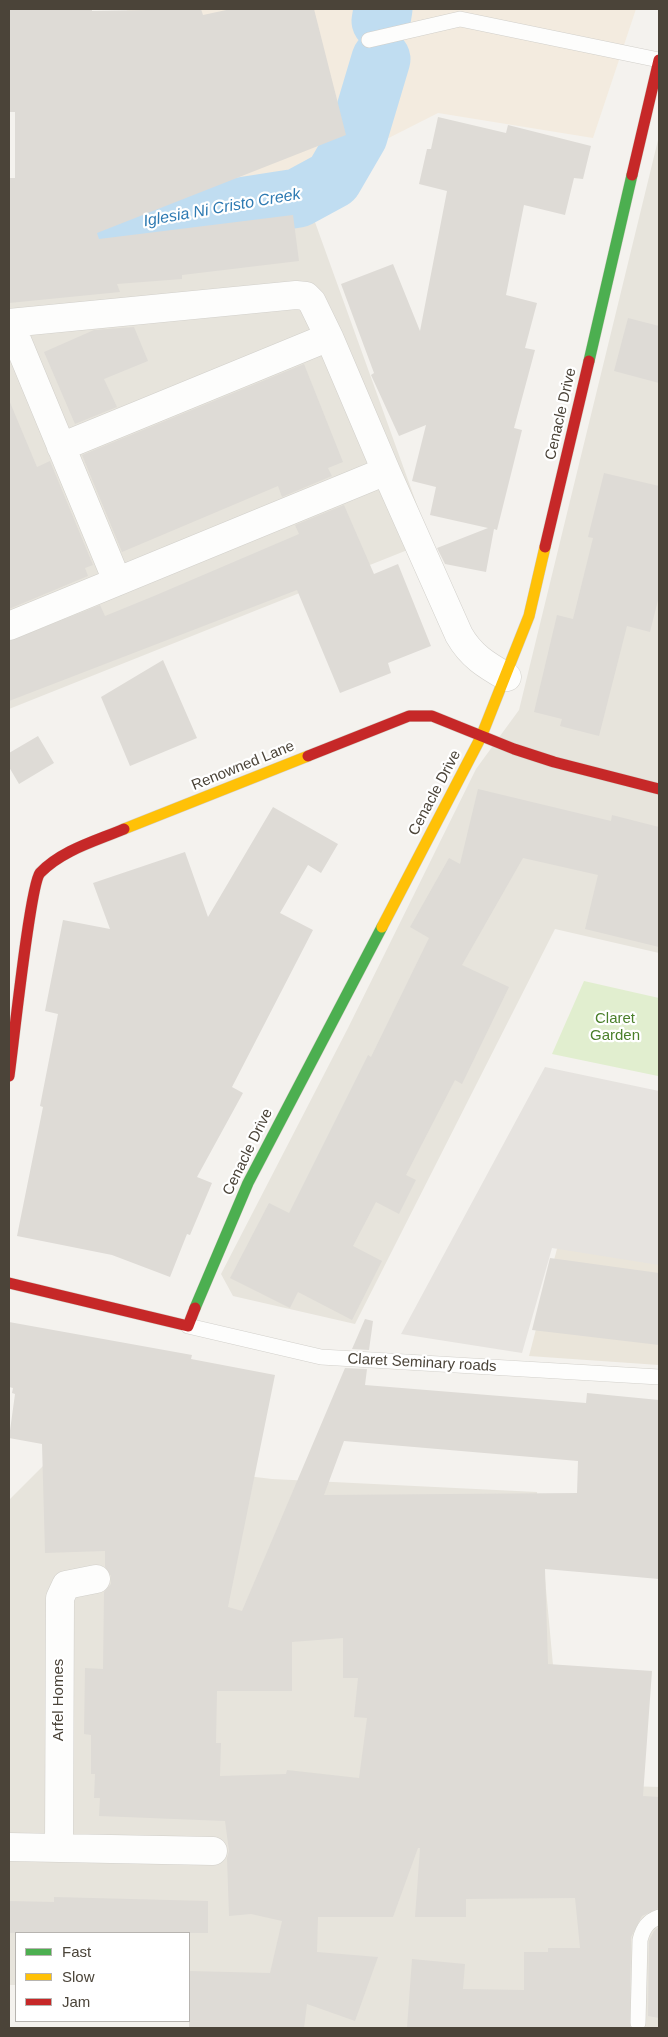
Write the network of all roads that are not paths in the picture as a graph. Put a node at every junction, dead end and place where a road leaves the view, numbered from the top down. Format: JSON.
{"nodes":[{"id":1,"x":369,"y":40,"type":"dead end"},
{"id":2,"x":659,"y":60,"type":"edge"},
{"id":3,"x":9,"y":323,"type":"edge"},
{"id":4,"x":329,"y":337,"type":"junction"},
{"id":5,"x":61,"y":447,"type":"junction"},
{"id":6,"x":386,"y":472,"type":"junction"},
{"id":7,"x":117,"y":581,"type":"junction"},
{"id":8,"x":9,"y":626,"type":"edge"},
{"id":9,"x":507,"y":677,"type":"junction"},
{"id":10,"x":481,"y":736,"type":"junction"},
{"id":11,"x":659,"y":789,"type":"edge"},
{"id":12,"x":9,"y":1076,"type":"edge"},
{"id":13,"x":9,"y":1283,"type":"edge"},
{"id":14,"x":188,"y":1326,"type":"junction"},
{"id":15,"x":659,"y":1377,"type":"edge"},
{"id":16,"x":96,"y":1579,"type":"dead end"},
{"id":17,"x":9,"y":1847,"type":"edge"},
{"id":18,"x":59,"y":1848,"type":"junction"},
{"id":19,"x":213,"y":1851,"type":"dead end"},
{"id":20,"x":659,"y":1917,"type":"edge"},
{"id":21,"x":638,"y":2023,"type":"dead end"}],
"edges":[{"from":1,"to":2,"type":"lane"},
{"from":2,"to":9,"type":"street","name":"Cenacle Drive"},
{"from":3,"to":4,"type":"street"},
{"from":3,"to":5,"type":"street"},
{"from":4,"to":5,"type":"street"},
{"from":4,"to":6,"type":"street"},
{"from":5,"to":7,"type":"street"},
{"from":6,"to":7,"type":"street"},
{"from":6,"to":9,"type":"street"},
{"from":7,"to":8,"type":"street"},
{"from":9,"to":10,"type":"street","name":"Cenacle Drive"},
{"from":10,"to":11,"type":"street","name":"Renowned Lane"},
{"from":10,"to":12,"type":"street","name":"Renowned Lane"},
{"from":10,"to":14,"type":"street","name":"Cenacle Drive"},
{"from":13,"to":14,"type":"street"},
{"from":14,"to":15,"type":"lane","name":"Claret Seminary roads"},
{"from":16,"to":18,"type":"street","name":"Arfel Homes"},
{"from":17,"to":18,"type":"street"},
{"from":18,"to":19,"type":"street"},
{"from":20,"to":21,"type":"lane"}]}
